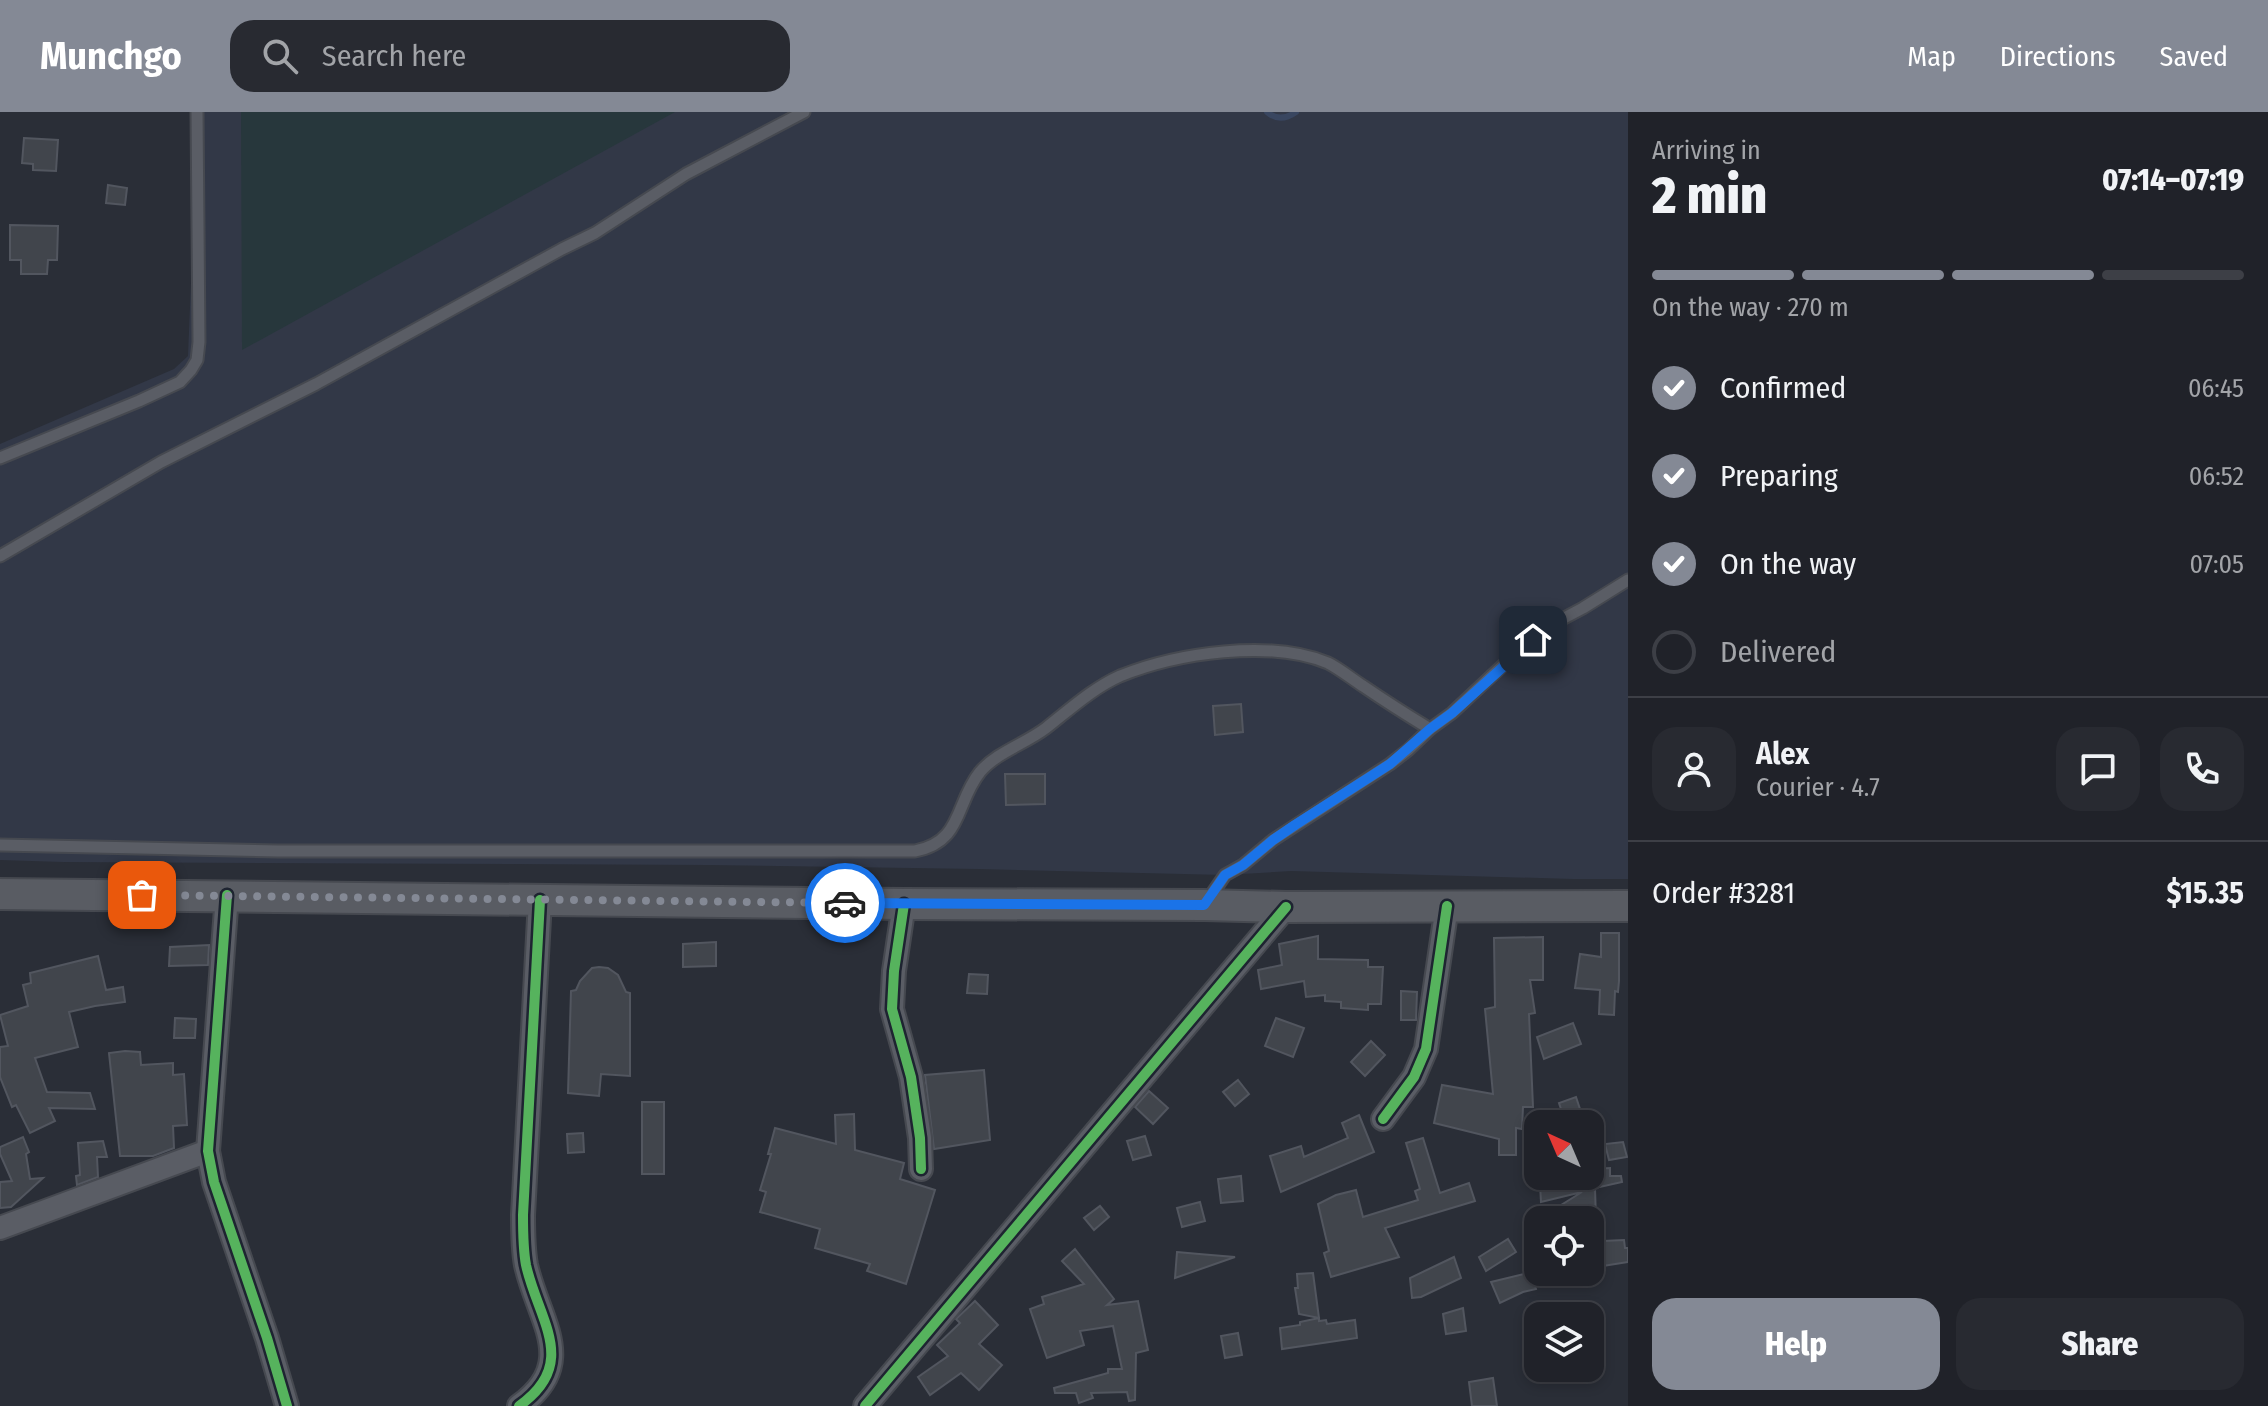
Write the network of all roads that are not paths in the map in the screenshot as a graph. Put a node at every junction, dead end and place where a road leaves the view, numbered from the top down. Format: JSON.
{"nodes":[{"id":1,"x":197,"y":112,"type":"edge"},
{"id":2,"x":804,"y":112,"type":"edge"},
{"id":3,"x":0,"y":458,"type":"edge"},
{"id":4,"x":0,"y":556,"type":"edge"},
{"id":5,"x":1628,"y":580,"type":"edge"},
{"id":6,"x":1430,"y":729,"type":"junction"},
{"id":7,"x":0,"y":845,"type":"edge"},
{"id":8,"x":0,"y":894,"type":"edge"},
{"id":9,"x":227,"y":895,"type":"junction"},
{"id":10,"x":540,"y":900,"type":"junction"},
{"id":11,"x":904,"y":904,"type":"junction"},
{"id":12,"x":1204,"y":905,"type":"junction"},
{"id":13,"x":1447,"y":906,"type":"junction"},
{"id":14,"x":1628,"y":906,"type":"edge"},
{"id":15,"x":1286,"y":907,"type":"junction"},
{"id":16,"x":1383,"y":1119,"type":"dead end"},
{"id":17,"x":208,"y":1151,"type":"junction"},
{"id":18,"x":921,"y":1169,"type":"dead end"},
{"id":19,"x":0,"y":1228,"type":"edge"},
{"id":20,"x":287,"y":1406,"type":"edge"},
{"id":21,"x":519,"y":1406,"type":"edge"},
{"id":22,"x":865,"y":1406,"type":"edge"}],
"edges":[{"from":1,"to":3,"type":"lane"},
{"from":2,"to":4,"type":"lane"},
{"from":5,"to":6,"type":"lane"},
{"from":6,"to":7,"type":"lane"},
{"from":6,"to":12,"type":"lane"},
{"from":8,"to":9,"type":"main road"},
{"from":9,"to":10,"type":"main road"},
{"from":9,"to":17,"type":"street"},
{"from":10,"to":11,"type":"main road"},
{"from":10,"to":21,"type":"street"},
{"from":11,"to":12,"type":"main road"},
{"from":11,"to":18,"type":"street"},
{"from":12,"to":15,"type":"main road"},
{"from":13,"to":14,"type":"main road"},
{"from":13,"to":15,"type":"main road"},
{"from":13,"to":16,"type":"street"},
{"from":15,"to":22,"type":"street"},
{"from":17,"to":19,"type":"street"},
{"from":17,"to":20,"type":"street"}]}
